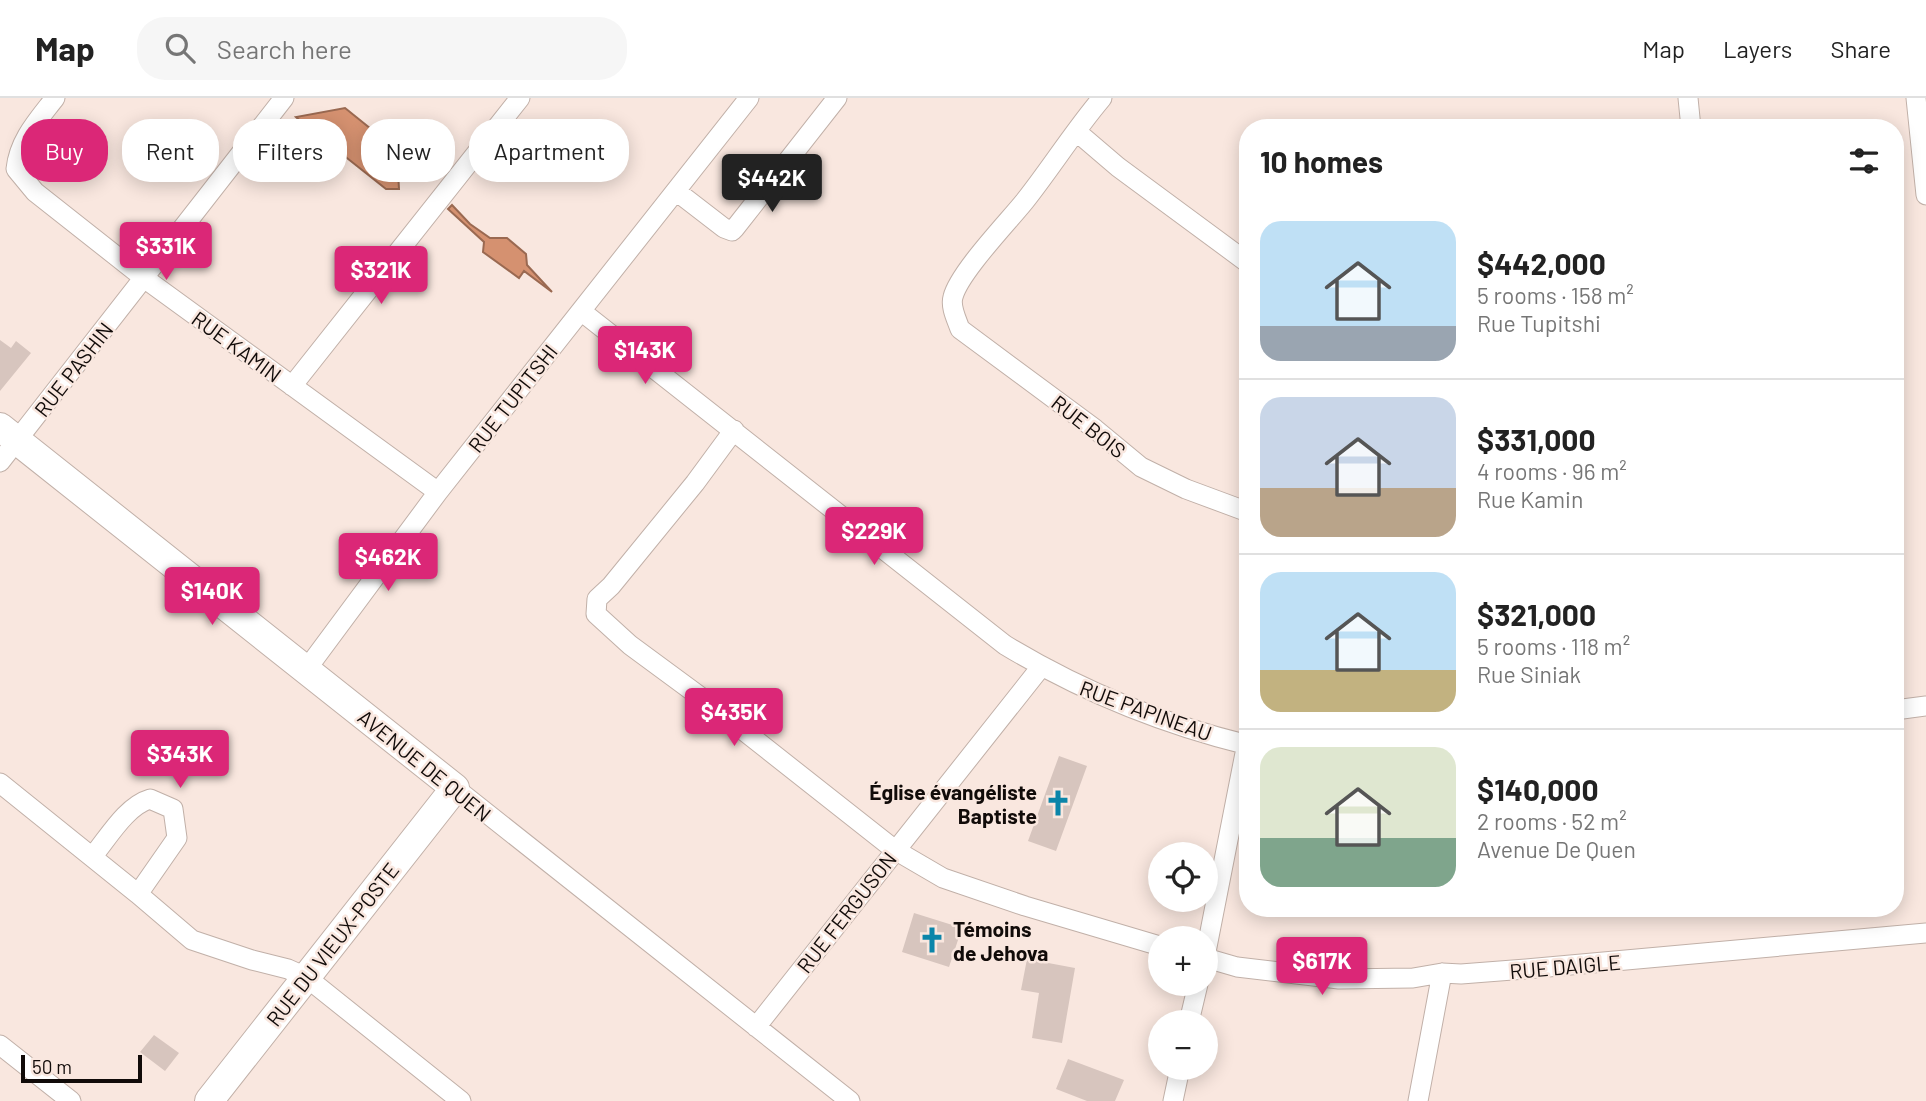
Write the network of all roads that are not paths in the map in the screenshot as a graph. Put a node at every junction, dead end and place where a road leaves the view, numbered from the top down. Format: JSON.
{"nodes":[{"id":1,"x":55,"y":98,"type":"edge"},
{"id":2,"x":284,"y":98,"type":"edge"},
{"id":3,"x":520,"y":98,"type":"edge"},
{"id":4,"x":749,"y":98,"type":"edge"},
{"id":5,"x":837,"y":98,"type":"edge"},
{"id":6,"x":1102,"y":98,"type":"edge"},
{"id":7,"x":1688,"y":98,"type":"edge"},
{"id":8,"x":1916,"y":98,"type":"edge"},
{"id":9,"x":1690,"y":119,"type":"edge"},
{"id":10,"x":1077,"y":132,"type":"junction"},
{"id":11,"x":676,"y":191,"type":"junction"},
{"id":12,"x":1926,"y":195,"type":"edge"},
{"id":13,"x":1239,"y":256,"type":"edge"},
{"id":14,"x":144,"y":278,"type":"junction"},
{"id":15,"x":581,"y":311,"type":"junction"},
{"id":16,"x":292,"y":386,"type":"junction"},
{"id":17,"x":734,"y":430,"type":"junction"},
{"id":18,"x":6,"y":444,"type":"edge"},
{"id":19,"x":438,"y":492,"type":"junction"},
{"id":20,"x":1239,"y":509,"type":"edge"},
{"id":21,"x":1041,"y":667,"type":"junction"},
{"id":22,"x":306,"y":670,"type":"junction"},
{"id":23,"x":1926,"y":706,"type":"edge"},
{"id":24,"x":1904,"y":709,"type":"edge"},
{"id":25,"x":1239,"y":741,"type":"edge"},
{"id":26,"x":0,"y":783,"type":"edge"},
{"id":27,"x":1239,"y":784,"type":"edge"},
{"id":28,"x":455,"y":788,"type":"junction"},
{"id":29,"x":895,"y":850,"type":"junction"},
{"id":30,"x":92,"y":857,"type":"junction"},
{"id":31,"x":138,"y":894,"type":"junction"},
{"id":32,"x":1211,"y":926,"type":"edge"},
{"id":33,"x":1926,"y":933,"type":"edge"},
{"id":34,"x":1148,"y":942,"type":"edge"},
{"id":35,"x":1218,"y":961,"type":"edge"},
{"id":36,"x":1442,"y":973,"type":"junction"},
{"id":37,"x":306,"y":977,"type":"junction"},
{"id":38,"x":756,"y":1027,"type":"junction"},
{"id":39,"x":0,"y":1045,"type":"edge"},
{"id":40,"x":1177,"y":1080,"type":"edge"},
{"id":41,"x":71,"y":1101,"type":"edge"},
{"id":42,"x":209,"y":1101,"type":"edge"},
{"id":43,"x":461,"y":1101,"type":"edge"},
{"id":44,"x":850,"y":1101,"type":"edge"},
{"id":45,"x":1173,"y":1101,"type":"edge"},
{"id":46,"x":1418,"y":1101,"type":"edge"}],
"edges":[{"from":1,"to":14,"type":"street","name":"RUE KAMIN"},
{"from":2,"to":14,"type":"street","name":"RUE PASHIN"},
{"from":3,"to":16,"type":"street"},
{"from":4,"to":11,"type":"street","name":"RUE TUPITSHI"},
{"from":5,"to":11,"type":"street"},
{"from":6,"to":10,"type":"street"},
{"from":7,"to":9,"type":"street"},
{"from":8,"to":12,"type":"street"},
{"from":10,"to":13,"type":"street"},
{"from":10,"to":20,"type":"street","name":"RUE BOIS"},
{"from":11,"to":15,"type":"street","name":"RUE TUPITSHI"},
{"from":14,"to":16,"type":"street","name":"RUE KAMIN"},
{"from":14,"to":18,"type":"street","name":"RUE PASHIN"},
{"from":15,"to":17,"type":"street","name":"RUE PAPINEAU"},
{"from":15,"to":19,"type":"street","name":"RUE TUPITSHI"},
{"from":16,"to":19,"type":"street","name":"RUE KAMIN"},
{"from":17,"to":21,"type":"street","name":"RUE PAPINEAU"},
{"from":17,"to":29,"type":"street"},
{"from":18,"to":22,"type":"street","name":"AVENUE DE QUEN"},
{"from":19,"to":22,"type":"street","name":"RUE TUPITSHI"},
{"from":21,"to":25,"type":"street","name":"RUE PAPINEAU"},
{"from":21,"to":29,"type":"street","name":"RUE FERGUSON"},
{"from":22,"to":28,"type":"street","name":"AVENUE DE QUEN"},
{"from":23,"to":24,"type":"street"},
{"from":26,"to":30,"type":"street"},
{"from":27,"to":32,"type":"street"},
{"from":28,"to":37,"type":"street","name":"RUE DU VIEUX-POSTE"},
{"from":28,"to":38,"type":"street","name":"AVENUE DE QUEN"},
{"from":29,"to":34,"type":"street"},
{"from":29,"to":38,"type":"street","name":"RUE FERGUSON"},
{"from":30,"to":31,"type":"street"},
{"from":30,"to":31,"type":"street"},
{"from":31,"to":37,"type":"street"},
{"from":33,"to":36,"type":"street","name":"RUE DAIGLE"},
{"from":35,"to":36,"type":"street","name":"RUE DAIGLE"},
{"from":36,"to":46,"type":"street"},
{"from":37,"to":42,"type":"street","name":"RUE DU VIEUX-POSTE"},
{"from":37,"to":43,"type":"street"},
{"from":38,"to":44,"type":"street","name":"AVENUE DE QUEN"},
{"from":39,"to":41,"type":"street"},
{"from":40,"to":45,"type":"street"}]}
